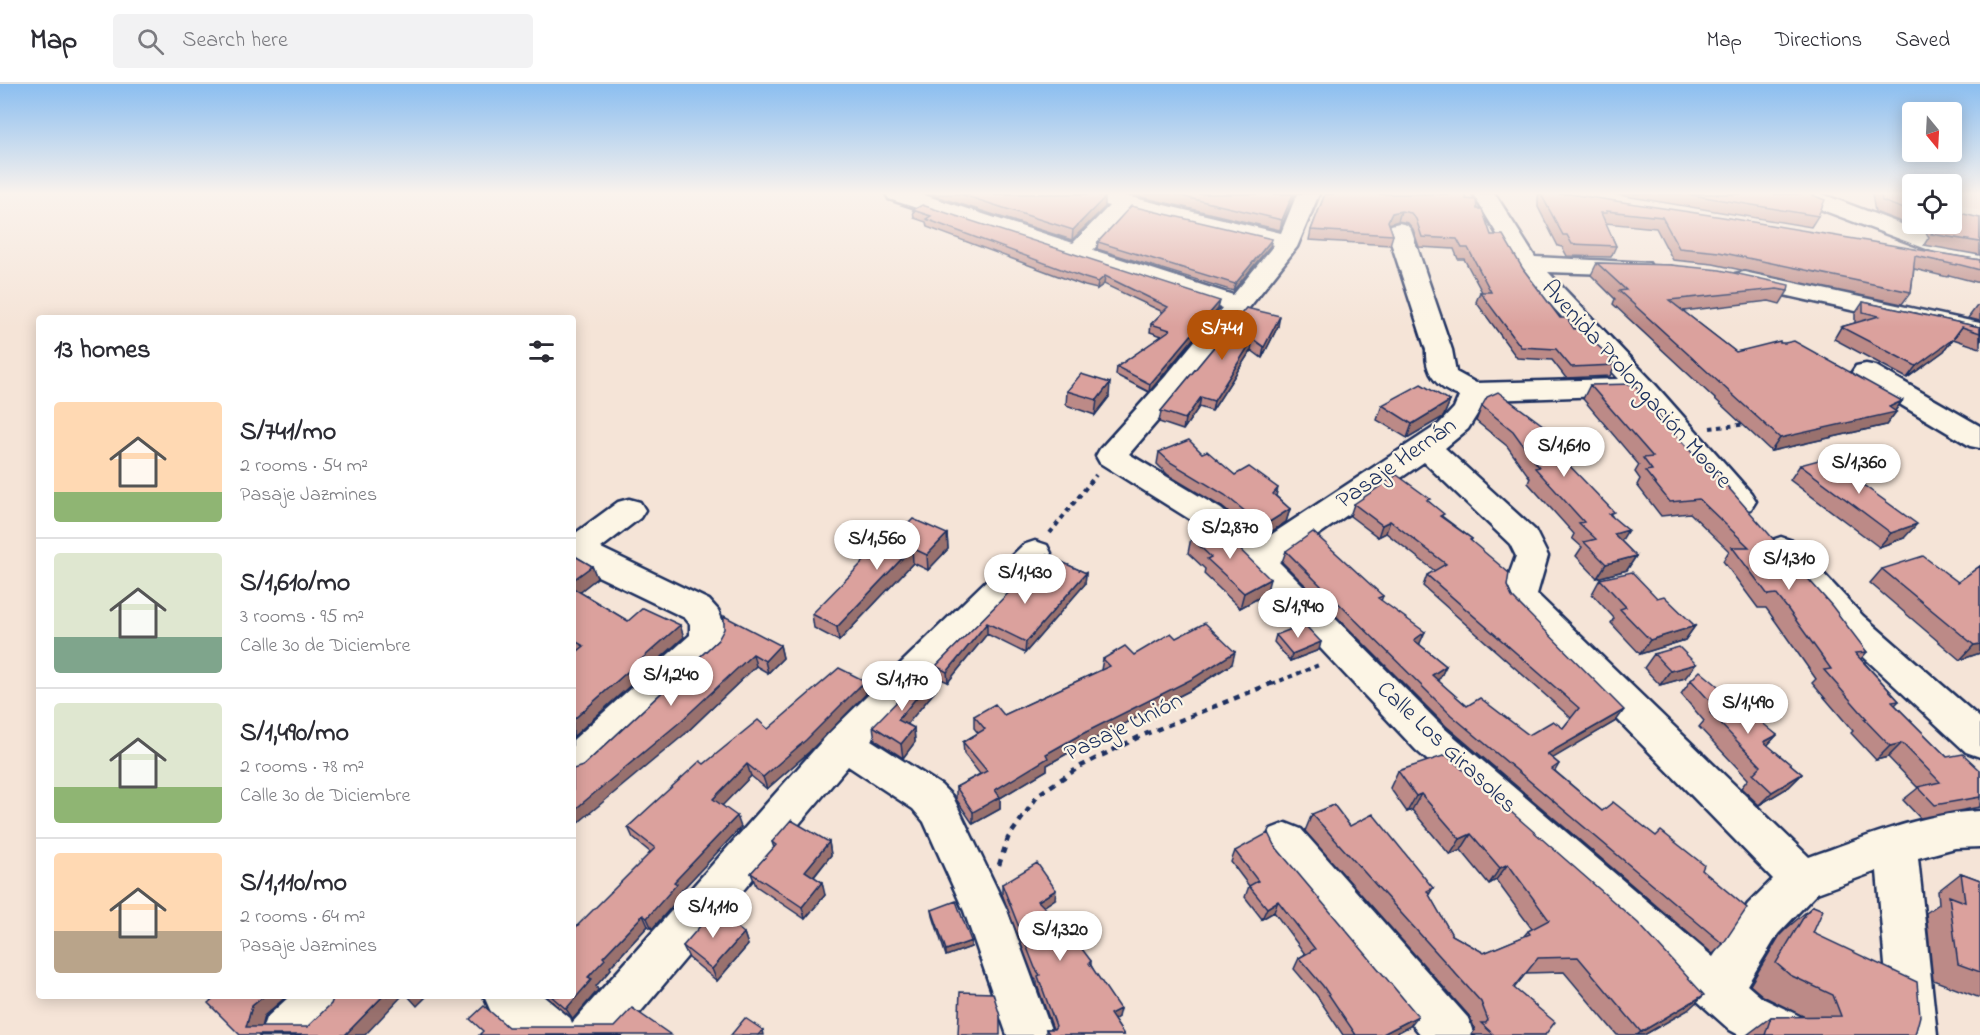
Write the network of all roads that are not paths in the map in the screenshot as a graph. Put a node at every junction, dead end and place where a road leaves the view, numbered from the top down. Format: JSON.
{"nodes":[{"id":1,"x":1035,"y":238,"type":"edge"},
{"id":2,"x":1090,"y":238,"type":"edge"},
{"id":3,"x":1274,"y":238,"type":"edge"},
{"id":4,"x":1290,"y":238,"type":"edge"},
{"id":5,"x":1402,"y":238,"type":"edge"},
{"id":6,"x":1511,"y":238,"type":"edge"},
{"id":7,"x":1927,"y":238,"type":"edge"},
{"id":8,"x":1289,"y":242,"type":"junction"},
{"id":9,"x":1877,"y":247,"type":"edge"},
{"id":10,"x":1077,"y":252,"type":"junction"},
{"id":11,"x":1980,"y":263,"type":"edge"},
{"id":12,"x":1527,"y":264,"type":"junction"},
{"id":13,"x":1665,"y":268,"type":"edge"},
{"id":14,"x":1724,"y":275,"type":"edge"},
{"id":15,"x":1238,"y":304,"type":"junction"},
{"id":16,"x":1980,"y":330,"type":"edge"},
{"id":17,"x":1866,"y":372,"type":"dead end"},
{"id":18,"x":1641,"y":386,"type":"junction"},
{"id":19,"x":1474,"y":392,"type":"junction"},
{"id":20,"x":1980,"y":439,"type":"edge"},
{"id":21,"x":1425,"y":447,"type":"junction"},
{"id":22,"x":629,"y":510,"type":"dead end"},
{"id":23,"x":576,"y":549,"type":"edge"},
{"id":24,"x":576,"y":551,"type":"edge"},
{"id":25,"x":1035,"y":553,"type":"road end"},
{"id":26,"x":1258,"y":560,"type":"junction"},
{"id":27,"x":1980,"y":741,"type":"edge"},
{"id":28,"x":844,"y":743,"type":"junction"},
{"id":29,"x":576,"y":761,"type":"edge"},
{"id":30,"x":1980,"y":829,"type":"edge"},
{"id":31,"x":1286,"y":842,"type":"dead end"},
{"id":32,"x":1896,"y":845,"type":"junction"},
{"id":33,"x":1802,"y":879,"type":"junction"},
{"id":34,"x":321,"y":999,"type":"edge"},
{"id":35,"x":511,"y":999,"type":"edge"},
{"id":36,"x":1734,"y":1013,"type":"edge"},
{"id":37,"x":283,"y":1035,"type":"edge"},
{"id":38,"x":553,"y":1035,"type":"edge"},
{"id":39,"x":590,"y":1035,"type":"edge"},
{"id":40,"x":1030,"y":1035,"type":"edge"},
{"id":41,"x":1451,"y":1035,"type":"edge"},
{"id":42,"x":1787,"y":1035,"type":"edge"},
{"id":43,"x":1914,"y":1035,"type":"edge"}],
"edges":[{"from":1,"to":10,"type":"street"},
{"from":2,"to":10,"type":"street"},
{"from":3,"to":8,"type":"street"},
{"from":4,"to":8,"type":"street"},
{"from":5,"to":19,"type":"street"},
{"from":6,"to":12,"type":"street","name":"Avenida Prolongación Moore"},
{"from":7,"to":11,"type":"street"},
{"from":8,"to":15,"type":"street"},
{"from":9,"to":11,"type":"street"},
{"from":10,"to":15,"type":"street"},
{"from":12,"to":13,"type":"street"},
{"from":12,"to":18,"type":"street","name":"Avenida Prolongación Moore"},
{"from":14,"to":16,"type":"street"},
{"from":15,"to":26,"type":"street","name":"Calle Los Girasoles"},
{"from":17,"to":20,"type":"street"},
{"from":18,"to":19,"type":"street","name":"Pasaje Hernán"},
{"from":18,"to":27,"type":"street","name":"Avenida Prolongación Moore"},
{"from":19,"to":21,"type":"street","name":"Pasaje Hernán"},
{"from":21,"to":26,"type":"street","name":"Pasaje Hernán"},
{"from":21,"to":33,"type":"street"},
{"from":22,"to":23,"type":"street"},
{"from":24,"to":29,"type":"street"},
{"from":25,"to":28,"type":"street"},
{"from":26,"to":36,"type":"street","name":"Calle Los Girasoles"},
{"from":28,"to":39,"type":"street"},
{"from":28,"to":40,"type":"street"},
{"from":30,"to":32,"type":"street"},
{"from":31,"to":41,"type":"street"},
{"from":32,"to":33,"type":"street"},
{"from":32,"to":43,"type":"street"},
{"from":33,"to":36,"type":"street"},
{"from":34,"to":37,"type":"street"},
{"from":35,"to":38,"type":"street"},
{"from":36,"to":42,"type":"street","name":"Calle Los Girasoles"}]}
